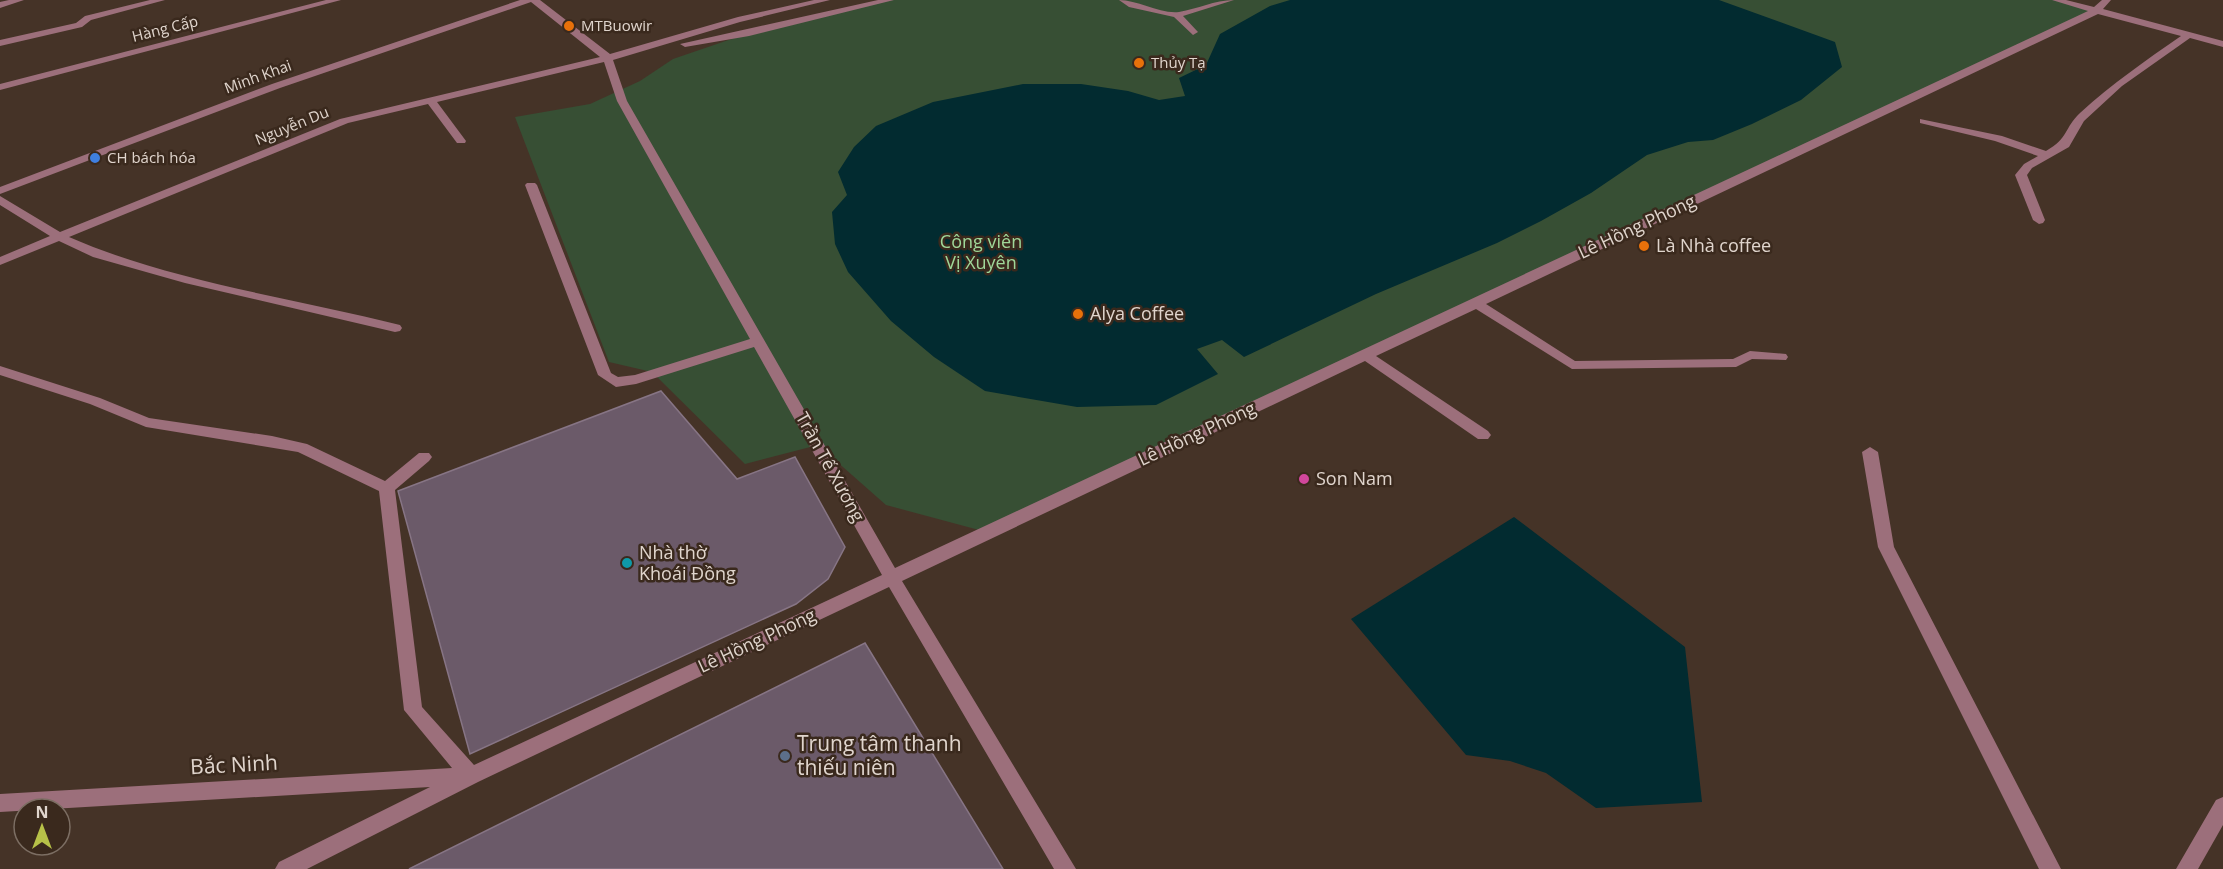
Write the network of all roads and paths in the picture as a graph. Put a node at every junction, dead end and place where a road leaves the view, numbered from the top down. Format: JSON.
{"nodes":[{"id":1,"x":20,"y":0,"type":"edge"},
{"id":2,"x":161,"y":0,"type":"edge"},
{"id":3,"x":337,"y":0,"type":"edge"},
{"id":4,"x":529,"y":0,"type":"edge"},
{"id":5,"x":534,"y":0,"type":"edge"},
{"id":6,"x":826,"y":0,"type":"edge"},
{"id":7,"x":890,"y":0,"type":"edge"},
{"id":8,"x":1123,"y":0,"type":"edge"},
{"id":9,"x":1230,"y":0,"type":"edge"},
{"id":10,"x":2056,"y":0,"type":"edge"},
{"id":11,"x":2107,"y":0,"type":"edge"},
{"id":12,"x":0,"y":5,"type":"edge"},
{"id":13,"x":2096,"y":10,"type":"junction"},
{"id":14,"x":1177,"y":15,"type":"junction"},
{"id":15,"x":1193,"y":32,"type":"dead end"},
{"id":16,"x":2189,"y":35,"type":"junction"},
{"id":17,"x":0,"y":43,"type":"edge"},
{"id":18,"x":2223,"y":44,"type":"edge"},
{"id":19,"x":608,"y":58,"type":"junction"},
{"id":20,"x":0,"y":87,"type":"edge"},
{"id":21,"x":430,"y":100,"type":"junction"},
{"id":22,"x":1924,"y":121,"type":"dead end"},
{"id":23,"x":461,"y":141,"type":"dead end"},
{"id":24,"x":2047,"y":155,"type":"junction"},
{"id":25,"x":531,"y":185,"type":"dead end"},
{"id":26,"x":0,"y":191,"type":"edge"},
{"id":27,"x":0,"y":200,"type":"edge"},
{"id":28,"x":2039,"y":220,"type":"dead end"},
{"id":29,"x":58,"y":237,"type":"junction"},
{"id":30,"x":0,"y":261,"type":"edge"},
{"id":31,"x":1476,"y":303,"type":"junction"},
{"id":32,"x":395,"y":328,"type":"dead end"},
{"id":33,"x":759,"y":341,"type":"junction"},
{"id":34,"x":1365,"y":355,"type":"junction"},
{"id":35,"x":1781,"y":357,"type":"dead end"},
{"id":36,"x":0,"y":370,"type":"edge"},
{"id":37,"x":1484,"y":435,"type":"dead end"},
{"id":38,"x":1870,"y":452,"type":"dead end"},
{"id":39,"x":424,"y":457,"type":"dead end"},
{"id":40,"x":387,"y":488,"type":"junction"},
{"id":41,"x":892,"y":578,"type":"junction"},
{"id":42,"x":471,"y":776,"type":"junction"},
{"id":43,"x":0,"y":803,"type":"edge"},
{"id":44,"x":2223,"y":806,"type":"edge"},
{"id":45,"x":286,"y":869,"type":"edge"},
{"id":46,"x":1065,"y":869,"type":"edge"},
{"id":47,"x":2050,"y":869,"type":"edge"},
{"id":48,"x":2187,"y":869,"type":"edge"}],
"edges":[{"from":1,"to":12,"type":"street"},
{"from":2,"to":17,"type":"street"},
{"from":3,"to":20,"type":"street","name":"Hàng Cấp"},
{"from":4,"to":26,"type":"street","name":"Minh Khai"},
{"from":5,"to":19,"type":"street"},
{"from":6,"to":19,"type":"street","name":"Nguyễn Du"},
{"from":7,"to":19,"type":"street","name":"Nguyễn Du"},
{"from":8,"to":14,"type":"street"},
{"from":9,"to":14,"type":"street"},
{"from":10,"to":13,"type":"street"},
{"from":11,"to":13,"type":"street","name":"Lê Hồng Phong"},
{"from":13,"to":16,"type":"street"},
{"from":13,"to":31,"type":"street","name":"Lê Hồng Phong"},
{"from":14,"to":15,"type":"street"},
{"from":16,"to":18,"type":"street"},
{"from":16,"to":24,"type":"street"},
{"from":19,"to":21,"type":"street","name":"Nguyễn Du"},
{"from":19,"to":33,"type":"street","name":"Trần Tế Xương"},
{"from":21,"to":23,"type":"street"},
{"from":21,"to":29,"type":"street","name":"Nguyễn Du"},
{"from":22,"to":24,"type":"street"},
{"from":24,"to":28,"type":"street"},
{"from":25,"to":33,"type":"street"},
{"from":27,"to":29,"type":"street"},
{"from":29,"to":30,"type":"street","name":"Nguyễn Du"},
{"from":29,"to":32,"type":"street"},
{"from":31,"to":34,"type":"street","name":"Lê Hồng Phong"},
{"from":31,"to":35,"type":"street"},
{"from":33,"to":41,"type":"street","name":"Trần Tế Xương"},
{"from":34,"to":37,"type":"street"},
{"from":34,"to":41,"type":"street","name":"Lê Hồng Phong"},
{"from":36,"to":40,"type":"street"},
{"from":38,"to":47,"type":"street"},
{"from":39,"to":40,"type":"street"},
{"from":40,"to":42,"type":"street"},
{"from":41,"to":42,"type":"street","name":"Lê Hồng Phong"},
{"from":41,"to":46,"type":"street","name":"Trần Tế Xương"},
{"from":42,"to":43,"type":"street","name":"Bắc Ninh"},
{"from":42,"to":45,"type":"street","name":"Lê Hồng Phong"},
{"from":44,"to":48,"type":"street"}]}
